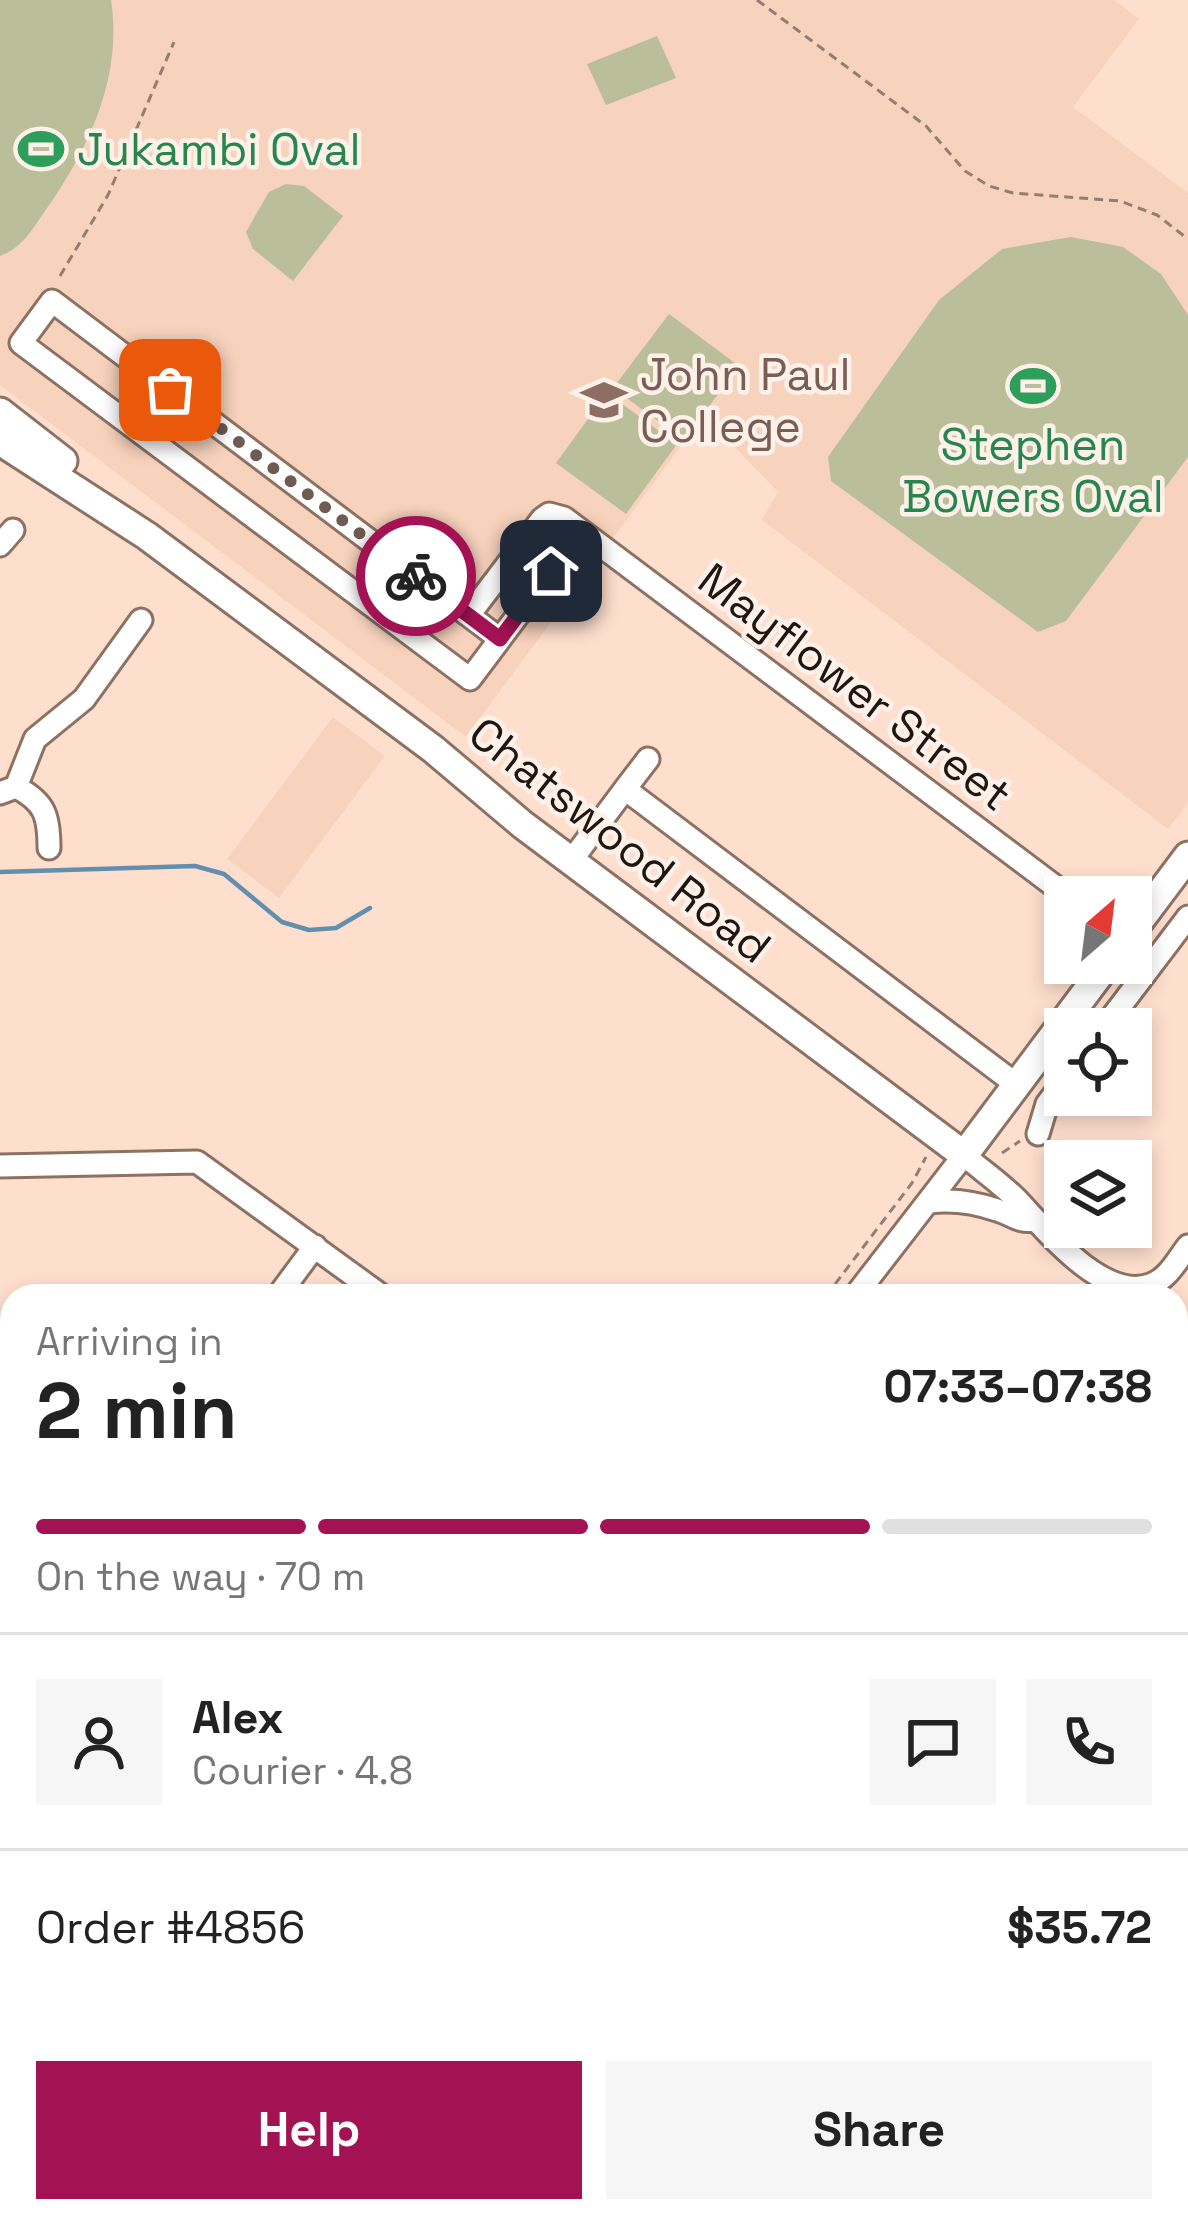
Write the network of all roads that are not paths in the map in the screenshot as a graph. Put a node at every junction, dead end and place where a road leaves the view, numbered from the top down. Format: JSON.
{"nodes":[{"id":1,"x":0,"y":412,"type":"edge"},
{"id":2,"x":0,"y":441,"type":"edge"},
{"id":3,"x":147,"y":536,"type":"junction"},
{"id":4,"x":551,"y":571,"type":"dead end"},
{"id":5,"x":469,"y":616,"type":"junction"},
{"id":6,"x":141,"y":620,"type":"dead end"},
{"id":7,"x":500,"y":639,"type":"junction"},
{"id":8,"x":649,"y":759,"type":"dead end"},
{"id":9,"x":626,"y":789,"type":"junction"},
{"id":10,"x":8,"y":790,"type":"edge"},
{"id":11,"x":50,"y":848,"type":"dead end"},
{"id":12,"x":1188,"y":856,"type":"edge"},
{"id":13,"x":571,"y":861,"type":"junction"},
{"id":14,"x":1044,"y":878,"type":"edge"},
{"id":15,"x":1152,"y":904,"type":"edge"},
{"id":16,"x":1188,"y":916,"type":"edge"},
{"id":17,"x":1092,"y":984,"type":"edge"},
{"id":18,"x":1119,"y":1008,"type":"edge"},
{"id":19,"x":1017,"y":1084,"type":"junction"},
{"id":20,"x":1044,"y":1114,"type":"edge"},
{"id":21,"x":1038,"y":1134,"type":"road end"},
{"id":22,"x":964,"y":1155,"type":"junction"},
{"id":23,"x":0,"y":1166,"type":"edge"},
{"id":24,"x":929,"y":1202,"type":"junction"},
{"id":25,"x":1034,"y":1220,"type":"junction"},
{"id":26,"x":315,"y":1246,"type":"junction"},
{"id":27,"x":1188,"y":1246,"type":"edge"},
{"id":28,"x":287,"y":1284,"type":"edge"},
{"id":29,"x":366,"y":1284,"type":"edge"},
{"id":30,"x":864,"y":1284,"type":"edge"},
{"id":31,"x":1122,"y":1284,"type":"edge"},
{"id":32,"x":1154,"y":1284,"type":"edge"}],
"edges":[{"from":1,"to":3,"type":"main road","name":"Chatswood Road"},
{"from":2,"to":3,"type":"main road","name":"Chatswood Road"},
{"from":3,"to":13,"type":"main road","name":"Chatswood Road"},
{"from":4,"to":7,"type":"street"},
{"from":5,"to":7,"type":"street"},
{"from":5,"to":7,"type":"street"},
{"from":5,"to":14,"type":"street","name":"Mayflower Street"},
{"from":6,"to":10,"type":"street"},
{"from":8,"to":9,"type":"street"},
{"from":9,"to":13,"type":"street"},
{"from":9,"to":19,"type":"street"},
{"from":10,"to":11,"type":"street"},
{"from":12,"to":15,"type":"main road"},
{"from":13,"to":22,"type":"main road","name":"Chatswood Road"},
{"from":16,"to":18,"type":"street"},
{"from":17,"to":19,"type":"main road"},
{"from":19,"to":22,"type":"main road"},
{"from":20,"to":21,"type":"street"},
{"from":22,"to":24,"type":"street"},
{"from":22,"to":25,"type":"street","name":"Chatswood Road"},
{"from":23,"to":26,"type":"street"},
{"from":24,"to":25,"type":"street","name":"Chatswood Road"},
{"from":24,"to":30,"type":"street"},
{"from":25,"to":31,"type":"street","name":"Chatswood Road"},
{"from":26,"to":28,"type":"street"},
{"from":26,"to":29,"type":"street"},
{"from":27,"to":32,"type":"street","name":"Chatswood Road"}]}
